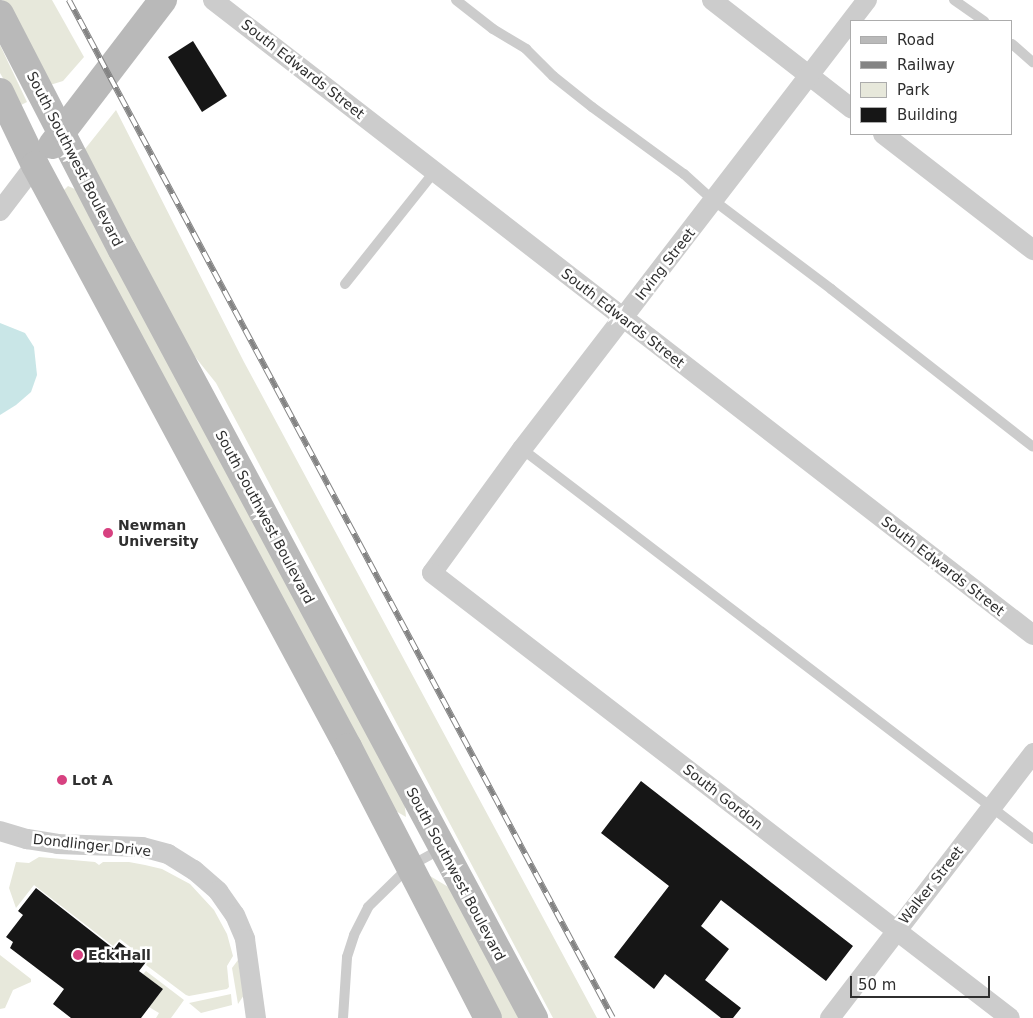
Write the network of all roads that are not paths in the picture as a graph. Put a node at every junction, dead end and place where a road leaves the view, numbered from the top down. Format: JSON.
{"nodes":[{"id":1,"x":213,"y":0,"type":"edge"},
{"id":2,"x":456,"y":0,"type":"edge"},
{"id":3,"x":712,"y":0,"type":"edge"},
{"id":4,"x":867,"y":0,"type":"edge"},
{"id":5,"x":954,"y":0,"type":"edge"},
{"id":6,"x":159,"y":2,"type":"edge"},
{"id":7,"x":0,"y":14,"type":"edge"},
{"id":8,"x":852,"y":20,"type":"edge"},
{"id":9,"x":983,"y":20,"type":"edge"},
{"id":10,"x":850,"y":22,"type":"edge"},
{"id":11,"x":1013,"y":45,"type":"edge"},
{"id":12,"x":1033,"y":62,"type":"edge"},
{"id":13,"x":809,"y":76,"type":"junction"},
{"id":14,"x":0,"y":92,"type":"edge"},
{"id":15,"x":850,"y":107,"type":"edge"},
{"id":16,"x":63,"y":132,"type":"junction"},
{"id":17,"x":884,"y":135,"type":"edge"},
{"id":18,"x":35,"y":165,"type":"junction"},
{"id":19,"x":435,"y":171,"type":"junction"},
{"id":20,"x":714,"y":200,"type":"junction"},
{"id":21,"x":0,"y":211,"type":"edge"},
{"id":22,"x":1033,"y":250,"type":"edge"},
{"id":23,"x":345,"y":284,"type":"dead end"},
{"id":24,"x":623,"y":318,"type":"junction"},
{"id":25,"x":1033,"y":448,"type":"edge"},
{"id":26,"x":522,"y":449,"type":"junction"},
{"id":27,"x":437,"y":576,"type":"joint"},
{"id":28,"x":1033,"y":635,"type":"edge"},
{"id":29,"x":1033,"y":753,"type":"edge"},
{"id":30,"x":992,"y":806,"type":"junction"},
{"id":31,"x":0,"y":831,"type":"edge"},
{"id":32,"x":1033,"y":839,"type":"edge"},
{"id":33,"x":443,"y":848,"type":"junction"},
{"id":34,"x":410,"y":866,"type":"junction"},
{"id":35,"x":897,"y":930,"type":"junction"},
{"id":36,"x":256,"y":1018,"type":"edge"},
{"id":37,"x":343,"y":1018,"type":"edge"},
{"id":38,"x":488,"y":1018,"type":"edge"},
{"id":39,"x":534,"y":1018,"type":"edge"},
{"id":40,"x":830,"y":1018,"type":"edge"},
{"id":41,"x":1010,"y":1018,"type":"edge"}],
"edges":[{"from":1,"to":19,"type":"street","name":"South Edwards Street"},
{"from":2,"to":20,"type":"lane"},
{"from":3,"to":13,"type":"street"},
{"from":4,"to":8,"type":"street","name":"Irving Street"},
{"from":5,"to":9,"type":"lane"},
{"from":6,"to":16,"type":"main road"},
{"from":7,"to":16,"type":"main road","name":"South Southwest Boulevard"},
{"from":10,"to":13,"type":"street","name":"Irving Street"},
{"from":11,"to":12,"type":"lane"},
{"from":13,"to":15,"type":"street"},
{"from":13,"to":20,"type":"street","name":"Irving Street"},
{"from":14,"to":18,"type":"main road"},
{"from":16,"to":18,"type":"main road"},
{"from":16,"to":33,"type":"main road","name":"South Southwest Boulevard"},
{"from":17,"to":22,"type":"street"},
{"from":18,"to":21,"type":"street"},
{"from":18,"to":34,"type":"main road"},
{"from":19,"to":23,"type":"lane"},
{"from":19,"to":24,"type":"street","name":"South Edwards Street"},
{"from":20,"to":24,"type":"street","name":"Irving Street"},
{"from":20,"to":25,"type":"lane"},
{"from":24,"to":26,"type":"street","name":"Irving Street"},
{"from":24,"to":28,"type":"street","name":"South Edwards Street"},
{"from":26,"to":27,"type":"street","name":"Irving Street"},
{"from":26,"to":30,"type":"lane"},
{"from":27,"to":35,"type":"street","name":"South Gordon"},
{"from":29,"to":30,"type":"street","name":"Walker Street"},
{"from":30,"to":32,"type":"lane"},
{"from":30,"to":35,"type":"street","name":"Walker Street"},
{"from":31,"to":36,"type":"street","name":"Dondlinger Drive"},
{"from":33,"to":34,"type":"lane"},
{"from":33,"to":39,"type":"main road","name":"South Southwest Boulevard"},
{"from":34,"to":37,"type":"lane"},
{"from":34,"to":38,"type":"main road"},
{"from":35,"to":40,"type":"street","name":"Walker Street"},
{"from":35,"to":41,"type":"street","name":"South Gordon"}]}
